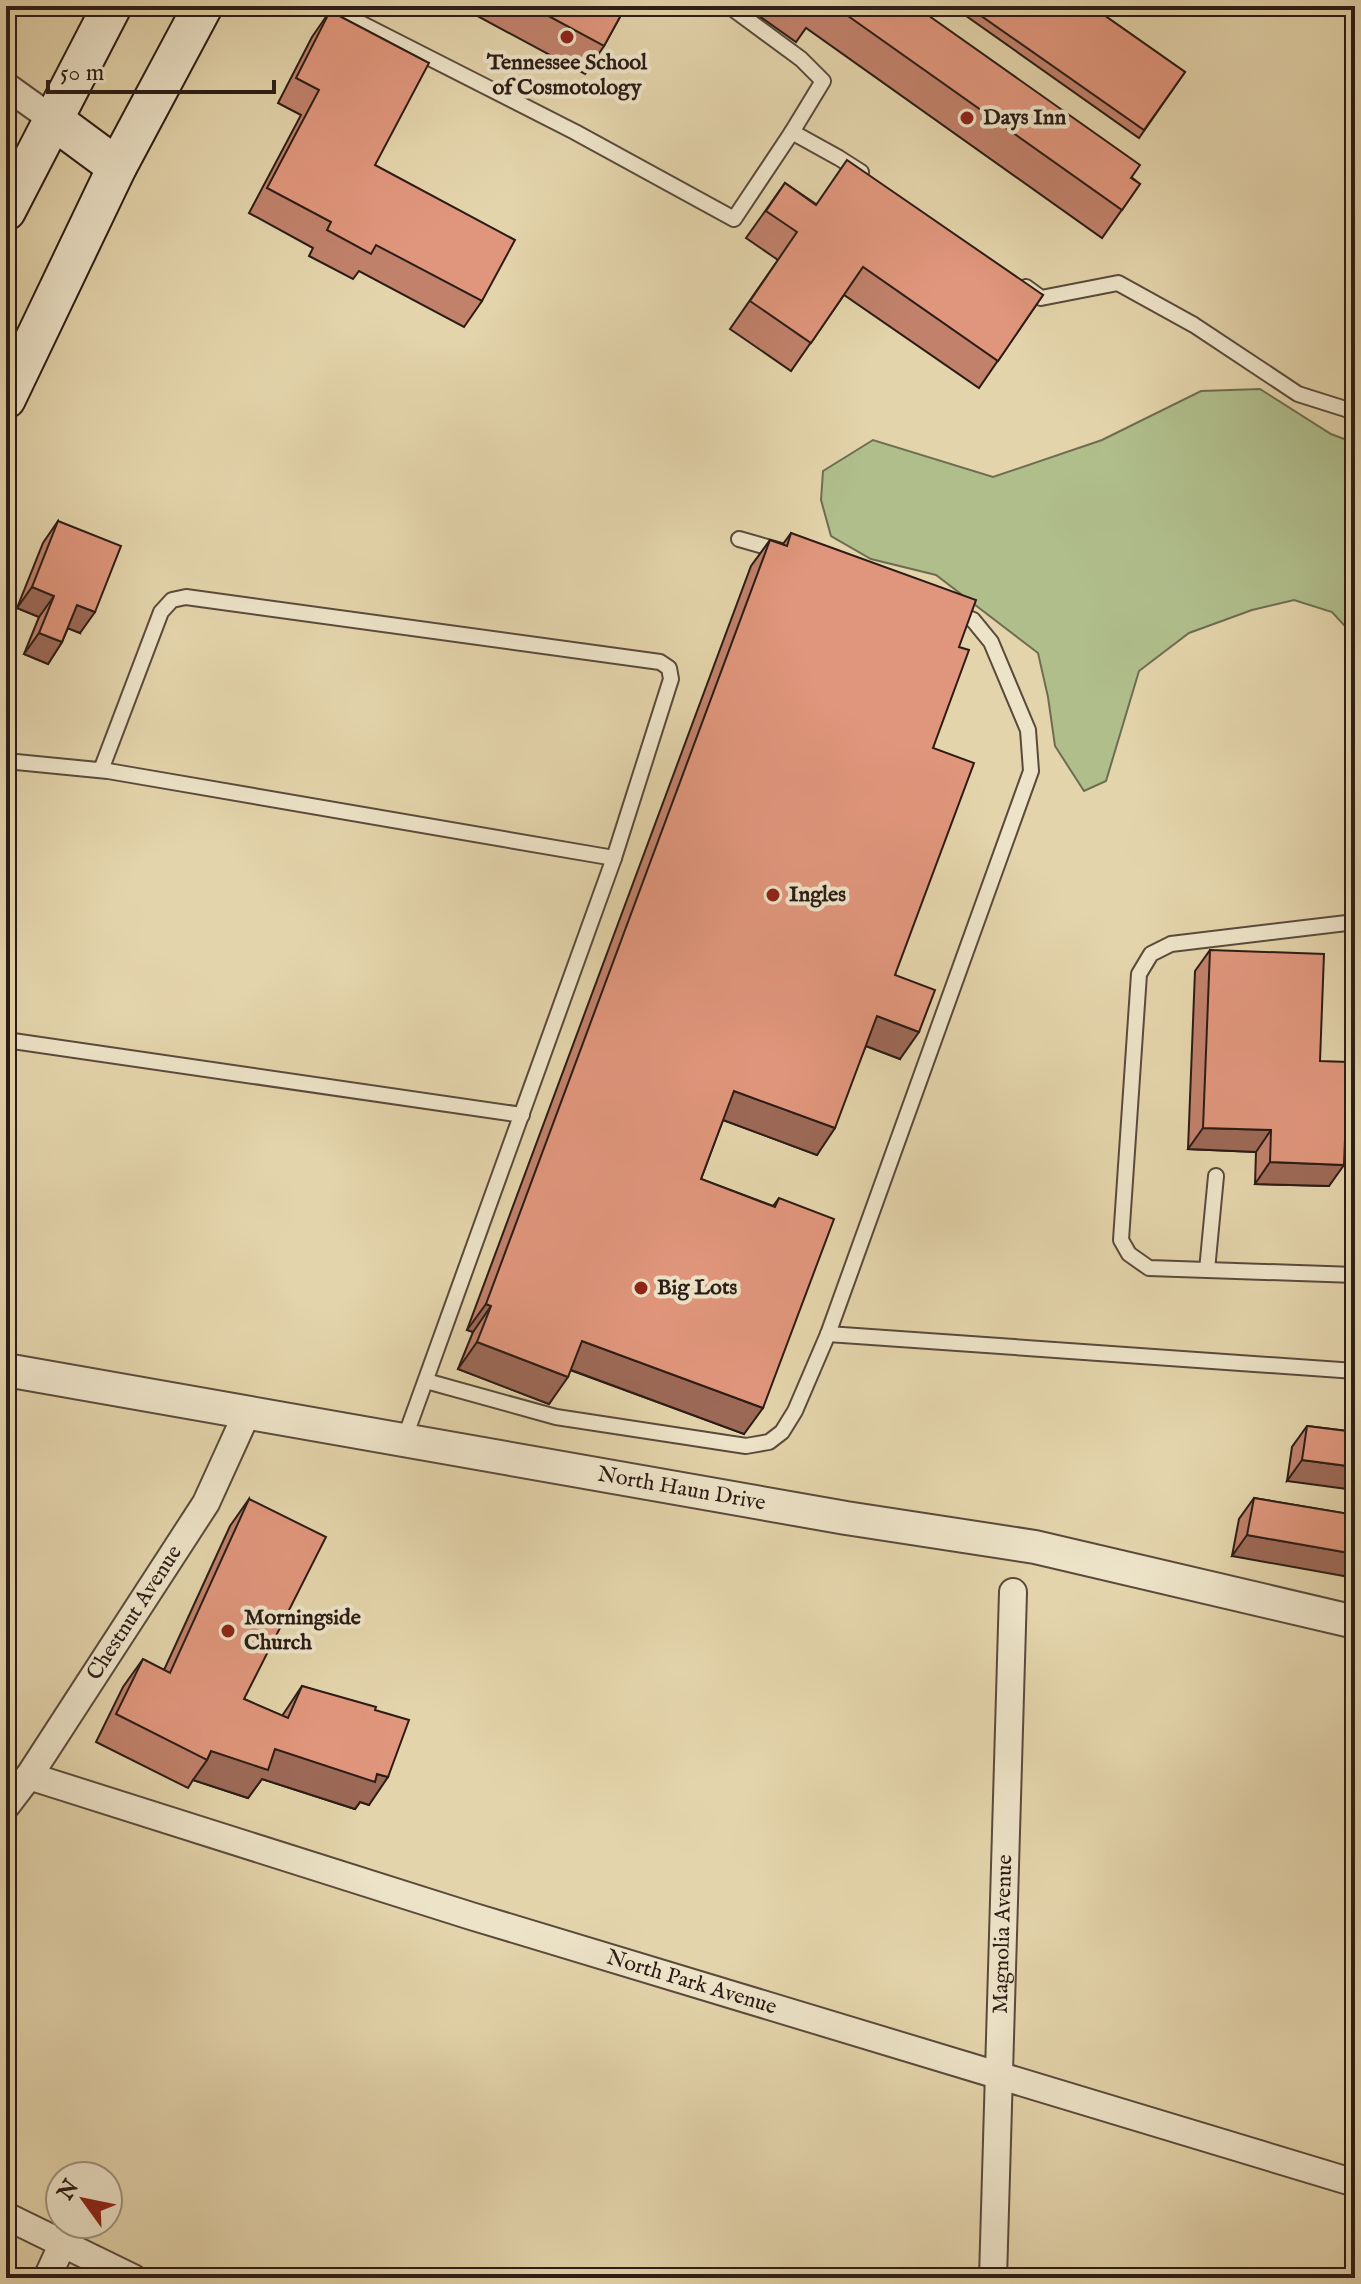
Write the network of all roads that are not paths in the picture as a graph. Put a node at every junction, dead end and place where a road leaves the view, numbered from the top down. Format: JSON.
{"nodes":[{"id":1,"x":112,"y":6,"type":"edge"},
{"id":2,"x":203,"y":6,"type":"edge"},
{"id":3,"x":327,"y":6,"type":"edge"},
{"id":4,"x":729,"y":6,"type":"edge"},
{"id":5,"x":6,"y":86,"type":"edge"},
{"id":6,"x":52,"y":119,"type":"junction"},
{"id":7,"x":792,"y":132,"type":"junction"},
{"id":8,"x":117,"y":167,"type":"junction"},
{"id":9,"x":877,"y":184,"type":"edge"},
{"id":10,"x":6,"y":211,"type":"edge"},
{"id":11,"x":1016,"y":280,"type":"edge"},
{"id":12,"x":6,"y":399,"type":"edge"},
{"id":13,"x":1355,"y":412,"type":"edge"},
{"id":14,"x":739,"y":539,"type":"dead end"},
{"id":15,"x":796,"y":556,"type":"edge"},
{"id":16,"x":947,"y":608,"type":"edge"},
{"id":17,"x":6,"y":761,"type":"edge"},
{"id":18,"x":101,"y":770,"type":"junction"},
{"id":19,"x":614,"y":858,"type":"junction"},
{"id":20,"x":1355,"y":922,"type":"edge"},
{"id":21,"x":6,"y":1040,"type":"edge"},
{"id":22,"x":522,"y":1115,"type":"junction"},
{"id":23,"x":1216,"y":1176,"type":"dead end"},
{"id":24,"x":1207,"y":1270,"type":"junction"},
{"id":25,"x":1355,"y":1275,"type":"edge"},
{"id":26,"x":828,"y":1334,"type":"junction"},
{"id":27,"x":6,"y":1370,"type":"edge"},
{"id":28,"x":1355,"y":1371,"type":"edge"},
{"id":29,"x":426,"y":1381,"type":"junction"},
{"id":30,"x":247,"y":1413,"type":"junction"},
{"id":31,"x":404,"y":1441,"type":"junction"},
{"id":32,"x":1013,"y":1592,"type":"dead end"},
{"id":33,"x":1355,"y":1622,"type":"edge"},
{"id":34,"x":29,"y":1776,"type":"junction"},
{"id":35,"x":6,"y":1806,"type":"edge"},
{"id":36,"x":1000,"y":2078,"type":"junction"},
{"id":37,"x":1355,"y":2183,"type":"edge"},
{"id":38,"x":6,"y":2216,"type":"edge"},
{"id":39,"x":62,"y":2245,"type":"junction"},
{"id":40,"x":47,"y":2278,"type":"edge"},
{"id":41,"x":133,"y":2278,"type":"edge"},
{"id":42,"x":993,"y":2278,"type":"edge"}],
"edges":[{"from":1,"to":6,"type":"main road"},
{"from":2,"to":8,"type":"main road"},
{"from":3,"to":7,"type":"lane"},
{"from":4,"to":7,"type":"lane"},
{"from":5,"to":6,"type":"street"},
{"from":6,"to":8,"type":"main road"},
{"from":6,"to":10,"type":"main road"},
{"from":7,"to":9,"type":"lane"},
{"from":8,"to":12,"type":"main road"},
{"from":11,"to":13,"type":"lane"},
{"from":14,"to":15,"type":"lane"},
{"from":16,"to":26,"type":"lane"},
{"from":17,"to":18,"type":"lane"},
{"from":18,"to":19,"type":"lane"},
{"from":18,"to":19,"type":"lane"},
{"from":19,"to":22,"type":"lane"},
{"from":20,"to":24,"type":"lane"},
{"from":21,"to":22,"type":"lane"},
{"from":22,"to":29,"type":"lane"},
{"from":23,"to":24,"type":"lane"},
{"from":24,"to":25,"type":"lane"},
{"from":26,"to":28,"type":"lane"},
{"from":26,"to":29,"type":"lane"},
{"from":27,"to":30,"type":"street","name":"North Haun Drive"},
{"from":29,"to":31,"type":"lane"},
{"from":30,"to":31,"type":"street","name":"North Haun Drive"},
{"from":30,"to":34,"type":"street","name":"Chestnut Avenue"},
{"from":31,"to":33,"type":"street","name":"North Haun Drive"},
{"from":32,"to":36,"type":"street","name":"Magnolia Avenue"},
{"from":34,"to":35,"type":"street","name":"Chestnut Avenue"},
{"from":34,"to":36,"type":"street","name":"North Park Avenue"},
{"from":36,"to":37,"type":"street","name":"North Park Avenue"},
{"from":36,"to":42,"type":"street","name":"Magnolia Avenue"},
{"from":38,"to":39,"type":"street"},
{"from":39,"to":40,"type":"street"},
{"from":39,"to":41,"type":"street"}]}
